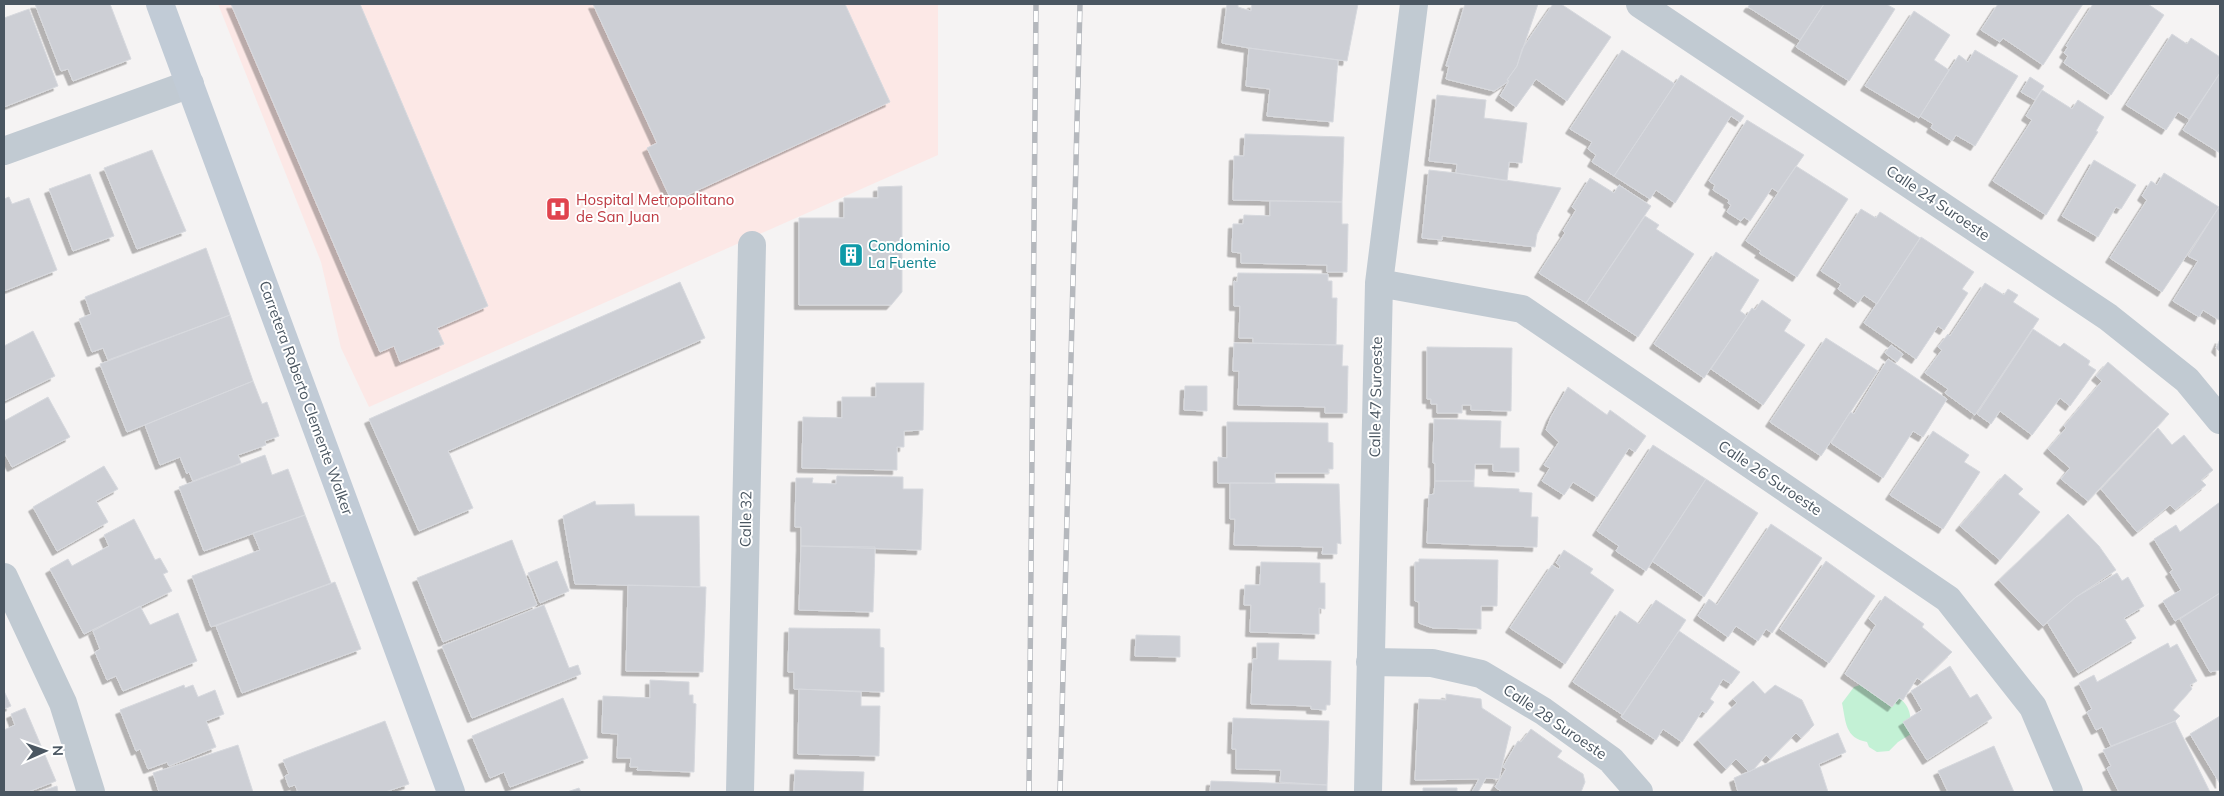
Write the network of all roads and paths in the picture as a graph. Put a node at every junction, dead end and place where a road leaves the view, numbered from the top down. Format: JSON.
{"nodes":[{"id":1,"x":160,"y":4,"type":"edge"},
{"id":2,"x":1414,"y":4,"type":"edge"},
{"id":3,"x":1640,"y":4,"type":"edge"},
{"id":4,"x":190,"y":84,"type":"junction"},
{"id":5,"x":4,"y":151,"type":"edge"},
{"id":6,"x":752,"y":245,"type":"dead end"},
{"id":7,"x":1379,"y":283,"type":"junction"},
{"id":8,"x":2220,"y":420,"type":"edge"},
{"id":9,"x":4,"y":577,"type":"edge"},
{"id":10,"x":1370,"y":662,"type":"junction"},
{"id":11,"x":91,"y":792,"type":"edge"},
{"id":12,"x":451,"y":792,"type":"edge"},
{"id":13,"x":740,"y":792,"type":"edge"},
{"id":14,"x":1368,"y":792,"type":"edge"},
{"id":15,"x":1639,"y":792,"type":"edge"},
{"id":16,"x":2068,"y":792,"type":"edge"}],
"edges":[{"from":1,"to":4,"type":"main road","name":"Carretera Roberto Clemente Walker"},
{"from":2,"to":7,"type":"street","name":"Calle 47 Suroeste"},
{"from":3,"to":8,"type":"street","name":"Calle 24 Suroeste"},
{"from":4,"to":5,"type":"street"},
{"from":4,"to":12,"type":"main road","name":"Carretera Roberto Clemente Walker"},
{"from":6,"to":13,"type":"street","name":"Calle 32"},
{"from":7,"to":10,"type":"street","name":"Calle 47 Suroeste"},
{"from":7,"to":16,"type":"street","name":"Calle 26 Suroeste"},
{"from":9,"to":11,"type":"street"},
{"from":10,"to":14,"type":"street","name":"Calle 47 Suroeste"},
{"from":10,"to":15,"type":"street","name":"Calle 28 Suroeste"}]}
